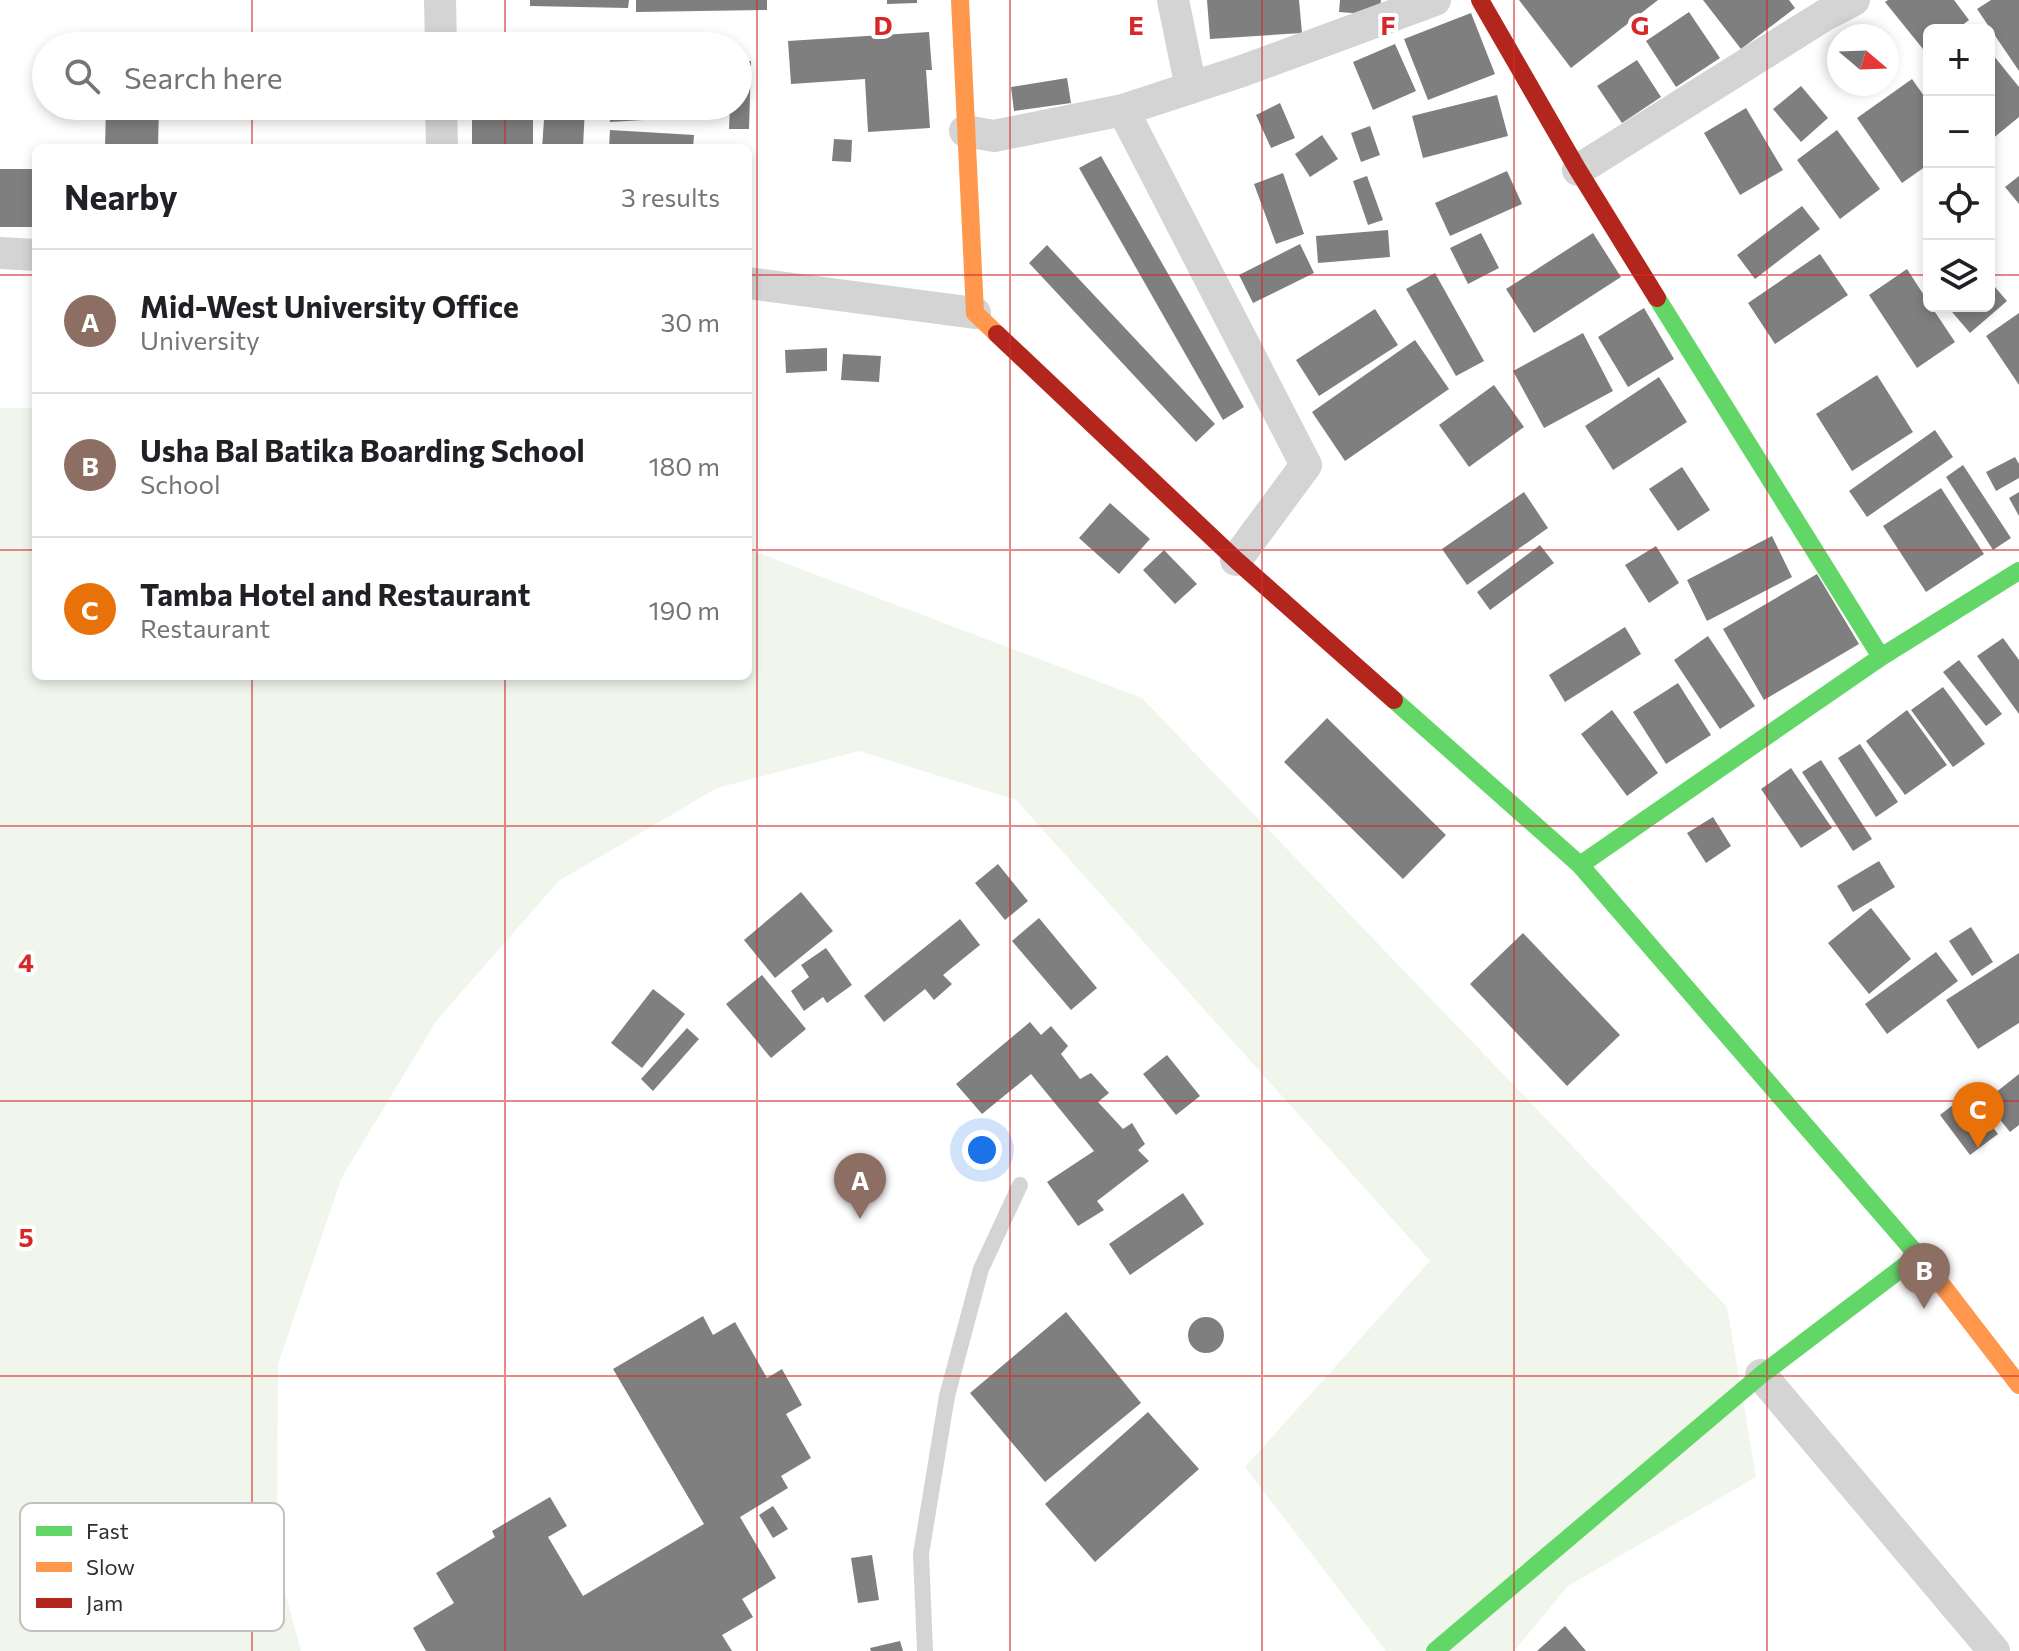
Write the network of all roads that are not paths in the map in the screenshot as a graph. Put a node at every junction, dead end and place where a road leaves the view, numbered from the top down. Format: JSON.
{"nodes":[{"id":1,"x":440,"y":0,"type":"edge"},
{"id":2,"x":960,"y":0,"type":"edge"},
{"id":3,"x":1173,"y":0,"type":"edge"},
{"id":4,"x":1435,"y":0,"type":"edge"},
{"id":5,"x":1480,"y":0,"type":"edge"},
{"id":6,"x":1854,"y":0,"type":"edge"},
{"id":7,"x":441,"y":32,"type":"edge"},
{"id":8,"x":1191,"y":88,"type":"junction"},
{"id":9,"x":1123,"y":110,"type":"junction"},
{"id":10,"x":441,"y":120,"type":"edge"},
{"id":11,"x":965,"y":131,"type":"junction"},
{"id":12,"x":442,"y":144,"type":"edge"},
{"id":13,"x":1578,"y":170,"type":"junction"},
{"id":14,"x":0,"y":253,"type":"edge"},
{"id":15,"x":32,"y":255,"type":"edge"},
{"id":16,"x":752,"y":284,"type":"edge"},
{"id":17,"x":975,"y":313,"type":"junction"},
{"id":18,"x":1236,"y":560,"type":"junction"},
{"id":19,"x":2019,"y":571,"type":"edge"},
{"id":20,"x":1881,"y":657,"type":"junction"},
{"id":21,"x":1580,"y":865,"type":"junction"},
{"id":22,"x":1020,"y":1185,"type":"dead end"},
{"id":23,"x":1919,"y":1255,"type":"junction"},
{"id":24,"x":1761,"y":1375,"type":"junction"},
{"id":25,"x":2019,"y":1385,"type":"edge"},
{"id":26,"x":925,"y":1651,"type":"edge"},
{"id":27,"x":1435,"y":1651,"type":"edge"},
{"id":28,"x":1994,"y":1651,"type":"edge"}],
"edges":[{"from":1,"to":7,"type":"street"},
{"from":2,"to":11,"type":"street"},
{"from":3,"to":8,"type":"street"},
{"from":4,"to":8,"type":"street"},
{"from":5,"to":13,"type":"street"},
{"from":6,"to":13,"type":"street"},
{"from":8,"to":9,"type":"street"},
{"from":9,"to":11,"type":"street"},
{"from":9,"to":18,"type":"street"},
{"from":10,"to":12,"type":"street"},
{"from":11,"to":17,"type":"street"},
{"from":13,"to":20,"type":"street"},
{"from":14,"to":15,"type":"street"},
{"from":16,"to":17,"type":"street"},
{"from":17,"to":18,"type":"street"},
{"from":18,"to":21,"type":"street"},
{"from":19,"to":20,"type":"street"},
{"from":20,"to":21,"type":"street"},
{"from":21,"to":23,"type":"street"},
{"from":22,"to":26,"type":"lane"},
{"from":23,"to":24,"type":"street"},
{"from":23,"to":25,"type":"street"},
{"from":24,"to":27,"type":"street"},
{"from":24,"to":28,"type":"street"}]}
